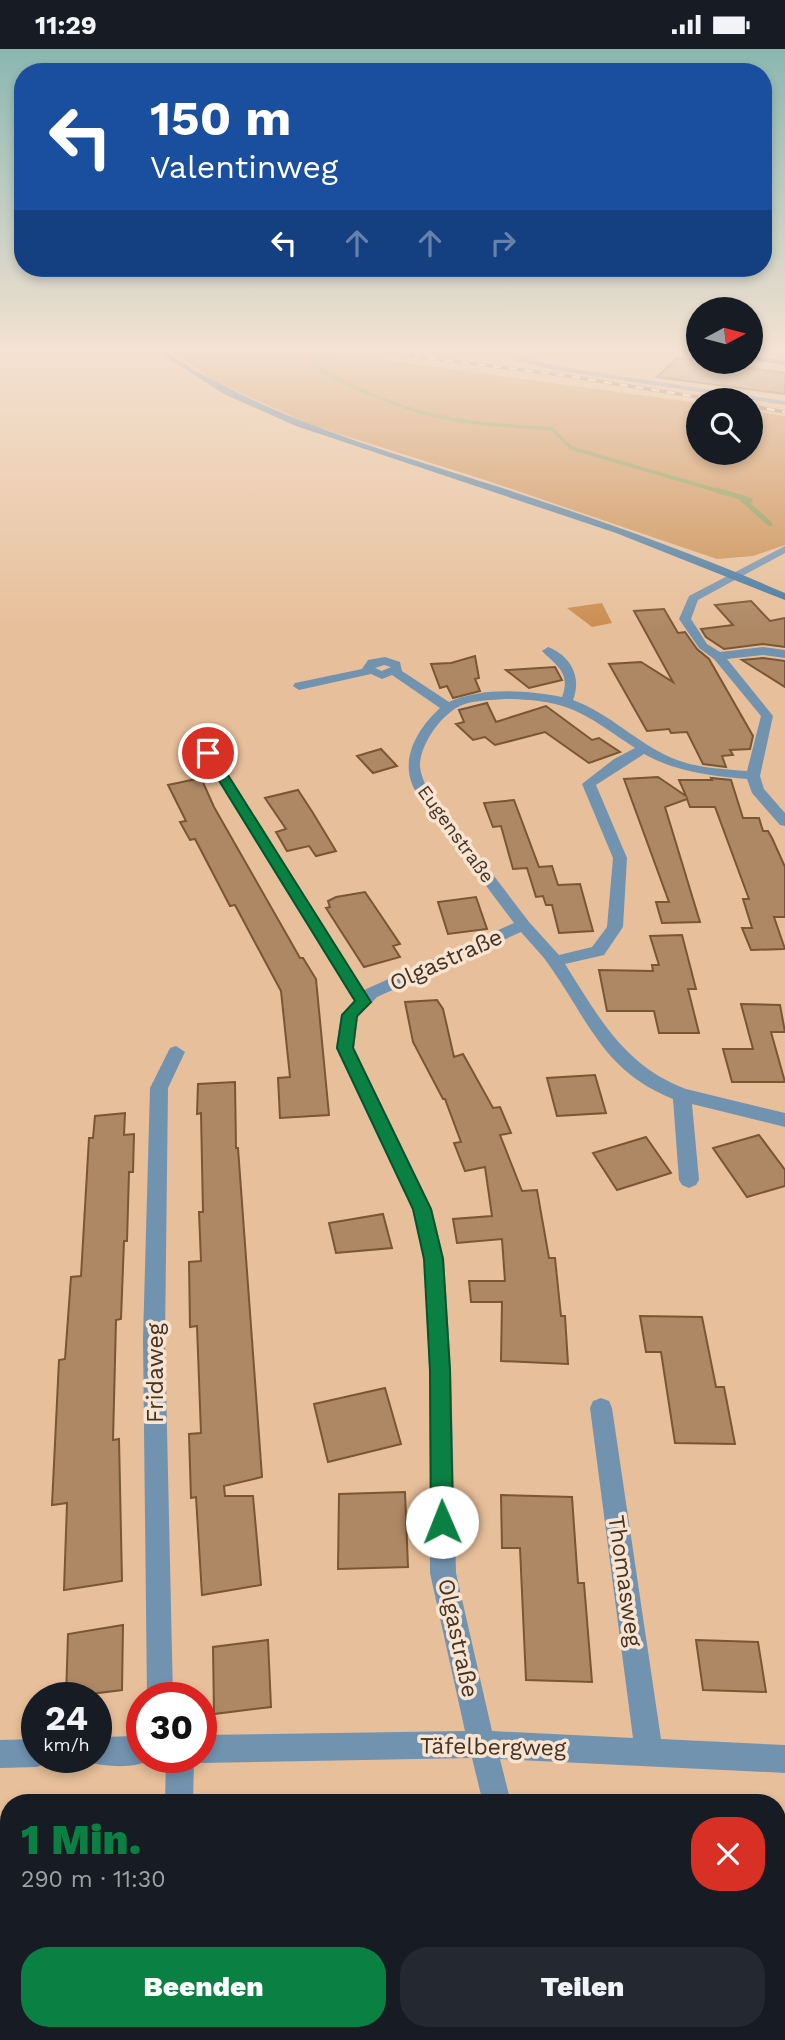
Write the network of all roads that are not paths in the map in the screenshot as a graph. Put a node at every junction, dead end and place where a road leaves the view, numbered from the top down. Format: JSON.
{"nodes":[{"id":1,"x":357,"y":443,"type":"edge"},
{"id":2,"x":785,"y":549,"type":"edge"},
{"id":3,"x":736,"y":574,"type":"junction"},
{"id":4,"x":785,"y":597,"type":"edge"},
{"id":5,"x":548,"y":651,"type":"dead end"},
{"id":6,"x":785,"y":655,"type":"edge"},
{"id":7,"x":718,"y":656,"type":"junction"},
{"id":8,"x":299,"y":686,"type":"dead end"},
{"id":9,"x":566,"y":701,"type":"junction"},
{"id":10,"x":447,"y":708,"type":"junction"},
{"id":11,"x":645,"y":748,"type":"junction"},
{"id":12,"x":208,"y":753,"type":"dead end"},
{"id":13,"x":753,"y":776,"type":"junction"},
{"id":14,"x":785,"y":822,"type":"edge"},
{"id":15,"x":523,"y":925,"type":"junction"},
{"id":16,"x":555,"y":961,"type":"junction"},
{"id":17,"x":363,"y":1002,"type":"junction"},
{"id":18,"x":176,"y":1052,"type":"dead end"},
{"id":19,"x":682,"y":1095,"type":"junction"},
{"id":20,"x":785,"y":1120,"type":"edge"},
{"id":21,"x":689,"y":1179,"type":"dead end"},
{"id":22,"x":601,"y":1408,"type":"dead end"},
{"id":23,"x":160,"y":1682,"type":"edge"},
{"id":24,"x":483,"y":1744,"type":"junction"},
{"id":25,"x":217,"y":1749,"type":"edge"},
{"id":26,"x":21,"y":1753,"type":"edge"},
{"id":27,"x":649,"y":1753,"type":"junction"},
{"id":28,"x":0,"y":1754,"type":"edge"},
{"id":29,"x":785,"y":1759,"type":"edge"},
{"id":30,"x":180,"y":1773,"type":"edge"},
{"id":31,"x":179,"y":1794,"type":"edge"},
{"id":32,"x":495,"y":1794,"type":"edge"}],
"edges":[{"from":1,"to":3,"type":"street"},
{"from":2,"to":3,"type":"street"},
{"from":3,"to":4,"type":"street"},
{"from":3,"to":7,"type":"street"},
{"from":5,"to":9,"type":"street"},
{"from":6,"to":7,"type":"street"},
{"from":7,"to":13,"type":"street"},
{"from":8,"to":10,"type":"street"},
{"from":9,"to":10,"type":"street"},
{"from":9,"to":11,"type":"street"},
{"from":10,"to":15,"type":"street","name":"Eugenstraße"},
{"from":11,"to":13,"type":"street"},
{"from":11,"to":16,"type":"street"},
{"from":12,"to":17,"type":"street"},
{"from":13,"to":14,"type":"street"},
{"from":15,"to":16,"type":"street","name":"Eugenstraße"},
{"from":15,"to":17,"type":"street","name":"Olgastraße"},
{"from":16,"to":19,"type":"street","name":"Eugenstraße"},
{"from":17,"to":24,"type":"street","name":"Olgastraße"},
{"from":18,"to":23,"type":"street","name":"Fridaweg"},
{"from":19,"to":20,"type":"street","name":"Eugenstraße"},
{"from":19,"to":21,"type":"street"},
{"from":22,"to":27,"type":"street","name":"Thomasweg"},
{"from":24,"to":25,"type":"street","name":"Täfelbergweg"},
{"from":24,"to":27,"type":"street","name":"Täfelbergweg"},
{"from":24,"to":32,"type":"street","name":"Olgastraße"},
{"from":26,"to":28,"type":"street"},
{"from":27,"to":29,"type":"street","name":"Täfelbergweg"},
{"from":30,"to":31,"type":"street"}]}
